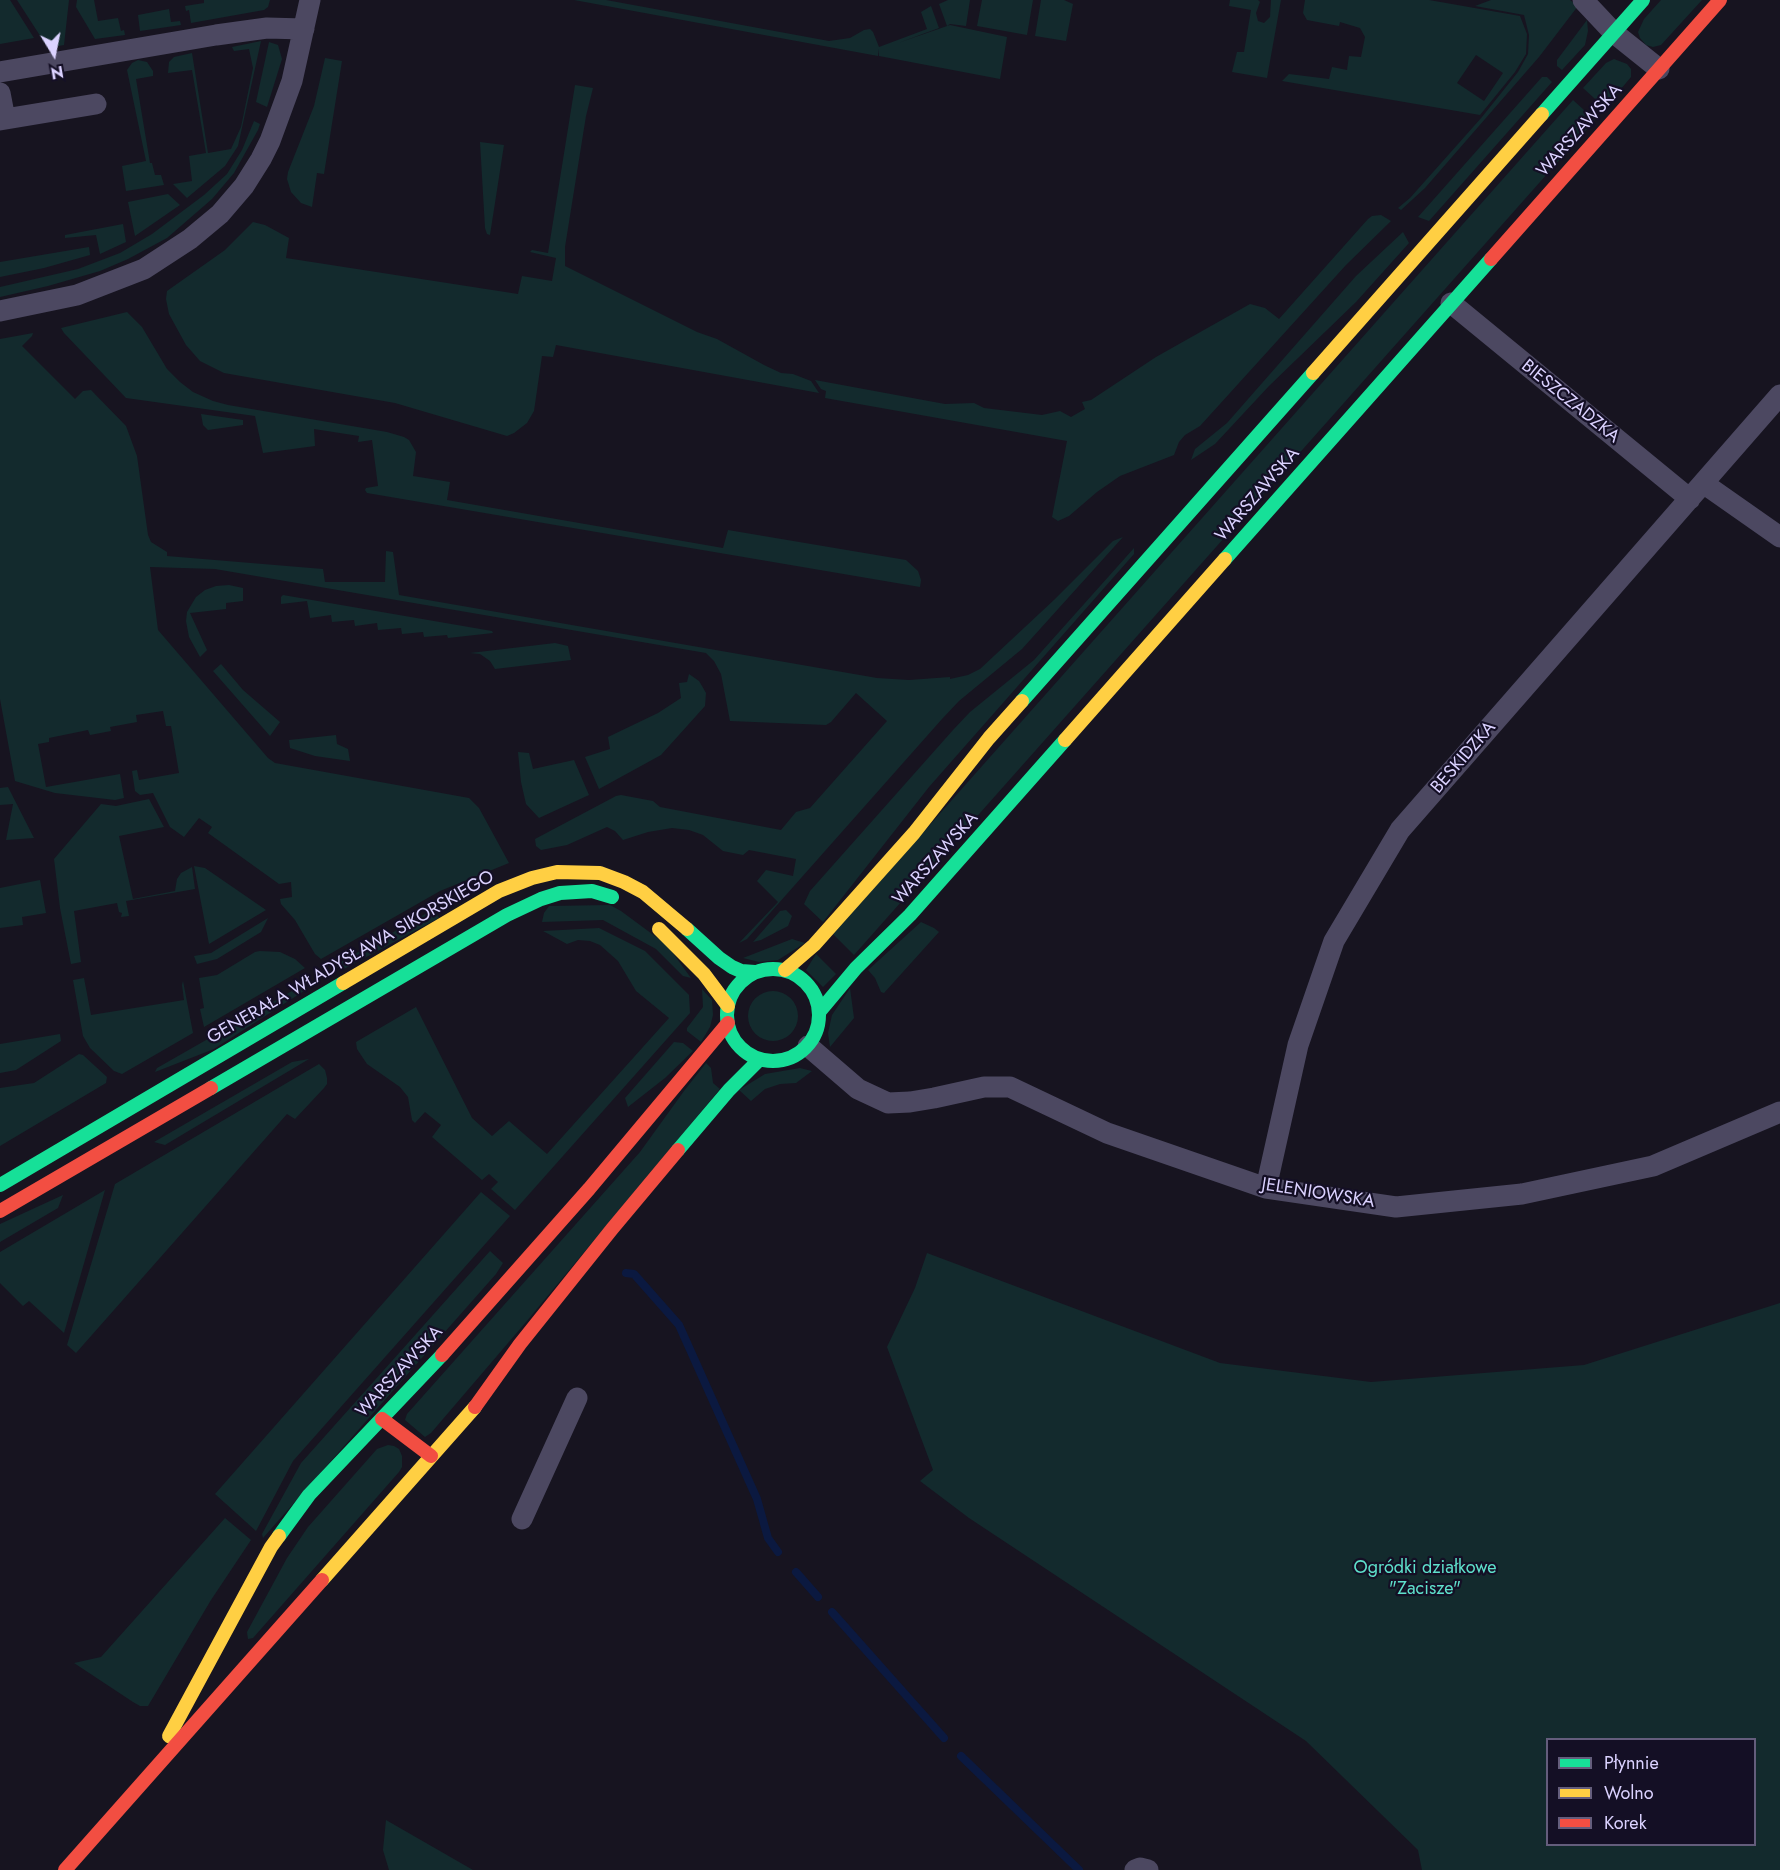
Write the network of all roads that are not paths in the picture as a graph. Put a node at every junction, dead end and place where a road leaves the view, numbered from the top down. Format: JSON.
{"nodes":[{"id":1,"x":310,"y":0,"type":"edge"},
{"id":2,"x":1582,"y":0,"type":"edge"},
{"id":3,"x":1643,"y":0,"type":"edge"},
{"id":4,"x":1720,"y":0,"type":"edge"},
{"id":5,"x":303,"y":29,"type":"junction"},
{"id":6,"x":1614,"y":33,"type":"junction"},
{"id":7,"x":1659,"y":69,"type":"junction"},
{"id":8,"x":0,"y":72,"type":"edge"},
{"id":9,"x":0,"y":93,"type":"edge"},
{"id":10,"x":96,"y":104,"type":"dead end"},
{"id":11,"x":2,"y":120,"type":"edge"},
{"id":12,"x":1451,"y":303,"type":"junction"},
{"id":13,"x":0,"y":311,"type":"edge"},
{"id":14,"x":1780,"y":394,"type":"edge"},
{"id":15,"x":1696,"y":491,"type":"junction"},
{"id":16,"x":1780,"y":537,"type":"edge"},
{"id":17,"x":628,"y":905,"type":"dead end"},
{"id":18,"x":648,"y":919,"type":"dead end"},
{"id":19,"x":785,"y":970,"type":"junction"},
{"id":20,"x":755,"y":972,"type":"junction"},
{"id":21,"x":728,"y":1006,"type":"junction"},
{"id":22,"x":820,"y":1011,"type":"junction"},
{"id":23,"x":728,"y":1023,"type":"junction"},
{"id":24,"x":808,"y":1046,"type":"junction"},
{"id":25,"x":760,"y":1059,"type":"junction"},
{"id":26,"x":1780,"y":1112,"type":"edge"},
{"id":27,"x":0,"y":1185,"type":"edge"},
{"id":28,"x":1266,"y":1188,"type":"junction"},
{"id":29,"x":0,"y":1211,"type":"edge"},
{"id":30,"x":578,"y":1398,"type":"dead end"},
{"id":31,"x":382,"y":1419,"type":"junction"},
{"id":32,"x":431,"y":1456,"type":"junction"},
{"id":33,"x":522,"y":1519,"type":"dead end"},
{"id":34,"x":146,"y":1778,"type":"junction"},
{"id":35,"x":65,"y":1870,"type":"edge"},
{"id":36,"x":1135,"y":1870,"type":"edge"},
{"id":37,"x":1148,"y":1870,"type":"edge"}],
"edges":[{"from":1,"to":5,"type":"street"},
{"from":2,"to":6,"type":"street"},
{"from":3,"to":6,"type":"main road","name":"WARSZAWSKA"},
{"from":4,"to":7,"type":"main road","name":"WARSZAWSKA"},
{"from":5,"to":8,"type":"street"},
{"from":5,"to":13,"type":"street"},
{"from":6,"to":7,"type":"street"},
{"from":6,"to":19,"type":"main road","name":"WARSZAWSKA"},
{"from":7,"to":12,"type":"main road","name":"WARSZAWSKA"},
{"from":9,"to":11,"type":"street"},
{"from":10,"to":11,"type":"street"},
{"from":12,"to":15,"type":"street","name":"BIESZCZADZKA"},
{"from":12,"to":22,"type":"main road","name":"WARSZAWSKA"},
{"from":14,"to":15,"type":"street","name":"BESKIDZKA"},
{"from":15,"to":16,"type":"street","name":"BIESZCZADZKA"},
{"from":15,"to":28,"type":"street","name":"BESKIDZKA"},
{"from":17,"to":29,"type":"main road"},
{"from":18,"to":21,"type":"main road"},
{"from":19,"to":20,"type":"main road"},
{"from":19,"to":22,"type":"main road"},
{"from":20,"to":21,"type":"main road"},
{"from":20,"to":27,"type":"main road","name":"GENERAŁA WŁADYSŁAWA SIKORSKIEGO"},
{"from":21,"to":23,"type":"main road"},
{"from":22,"to":24,"type":"main road"},
{"from":23,"to":25,"type":"main road"},
{"from":23,"to":31,"type":"main road","name":"WARSZAWSKA"},
{"from":24,"to":25,"type":"main road"},
{"from":24,"to":28,"type":"street","name":"JELENIOWSKA"},
{"from":25,"to":32,"type":"main road","name":"WARSZAWSKA"},
{"from":26,"to":28,"type":"street","name":"JELENIOWSKA"},
{"from":30,"to":33,"type":"street"},
{"from":31,"to":32,"type":"main road"},
{"from":31,"to":34,"type":"main road","name":"WARSZAWSKA"},
{"from":32,"to":34,"type":"main road","name":"WARSZAWSKA"},
{"from":34,"to":35,"type":"main road","name":"WARSZAWSKA"},
{"from":36,"to":37,"type":"street"}]}
